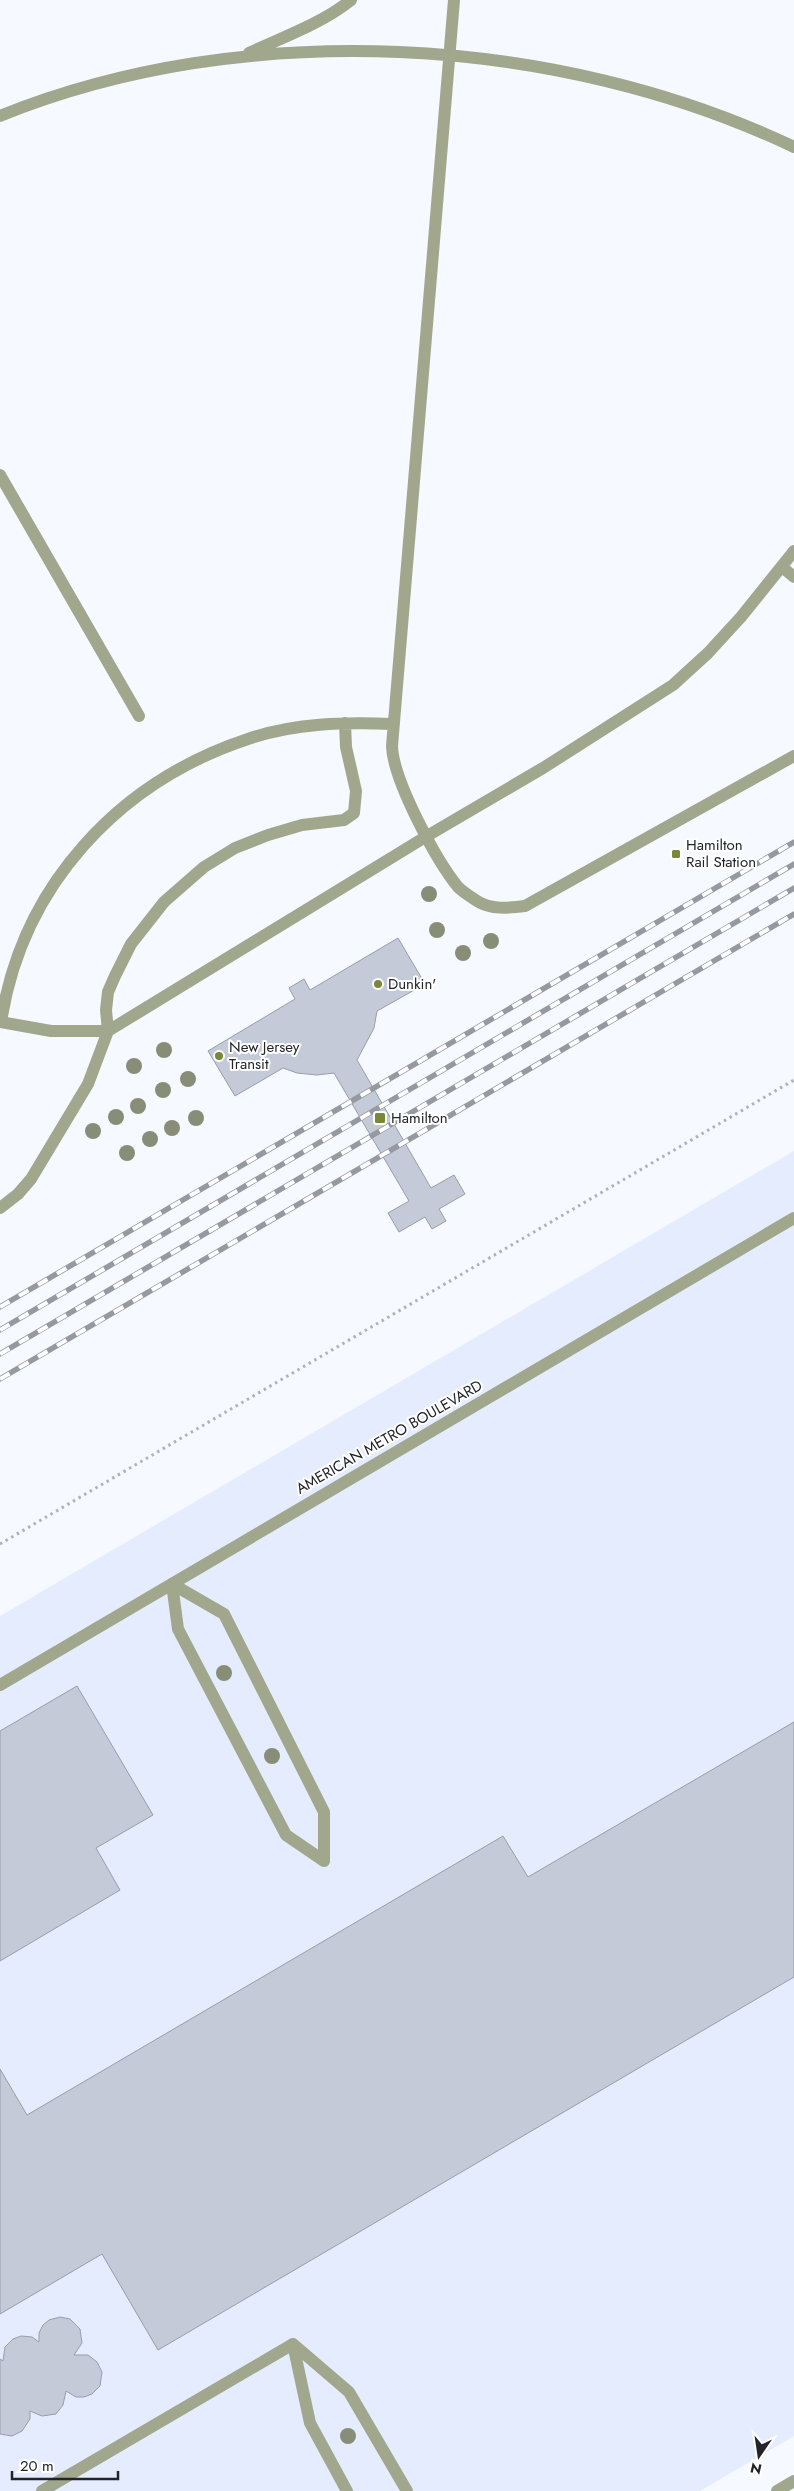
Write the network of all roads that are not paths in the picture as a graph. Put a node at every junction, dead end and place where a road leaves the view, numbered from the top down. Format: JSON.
{"nodes":[{"id":1,"x":351,"y":0,"type":"edge"},
{"id":2,"x":454,"y":0,"type":"edge"},
{"id":3,"x":450,"y":56,"type":"junction"},
{"id":4,"x":238,"y":59,"type":"junction"},
{"id":5,"x":0,"y":116,"type":"edge"},
{"id":6,"x":794,"y":147,"type":"edge"},
{"id":7,"x":0,"y":475,"type":"edge"},
{"id":8,"x":794,"y":551,"type":"edge"},
{"id":9,"x":782,"y":567,"type":"junction"},
{"id":10,"x":794,"y":577,"type":"edge"},
{"id":11,"x":140,"y":716,"type":"dead end"},
{"id":12,"x":345,"y":723,"type":"junction"},
{"id":13,"x":393,"y":724,"type":"junction"},
{"id":14,"x":794,"y":756,"type":"edge"},
{"id":15,"x":427,"y":836,"type":"junction"},
{"id":16,"x":0,"y":1022,"type":"edge"},
{"id":17,"x":108,"y":1031,"type":"junction"},
{"id":18,"x":0,"y":1208,"type":"edge"},
{"id":19,"x":794,"y":1218,"type":"edge"},
{"id":20,"x":172,"y":1584,"type":"junction"},
{"id":21,"x":0,"y":1685,"type":"edge"},
{"id":22,"x":293,"y":2344,"type":"junction"},
{"id":23,"x":794,"y":2481,"type":"edge"},
{"id":24,"x":42,"y":2491,"type":"edge"},
{"id":25,"x":347,"y":2491,"type":"edge"},
{"id":26,"x":407,"y":2491,"type":"edge"},
{"id":27,"x":777,"y":2491,"type":"edge"}],
"edges":[{"from":1,"to":4,"type":"street"},
{"from":2,"to":3,"type":"street"},
{"from":3,"to":4,"type":"street"},
{"from":3,"to":6,"type":"street"},
{"from":3,"to":13,"type":"street"},
{"from":4,"to":5,"type":"street"},
{"from":7,"to":11,"type":"street"},
{"from":8,"to":9,"type":"street"},
{"from":9,"to":10,"type":"street"},
{"from":9,"to":15,"type":"street"},
{"from":12,"to":13,"type":"street"},
{"from":12,"to":16,"type":"street"},
{"from":12,"to":17,"type":"street"},
{"from":13,"to":15,"type":"street"},
{"from":14,"to":15,"type":"street"},
{"from":15,"to":17,"type":"street"},
{"from":16,"to":17,"type":"street"},
{"from":17,"to":18,"type":"street"},
{"from":19,"to":20,"type":"street","name":"AMERICAN METRO BOULEVARD"},
{"from":20,"to":20,"type":"street"},
{"from":20,"to":21,"type":"street","name":"AMERICAN METRO BOULEVARD"},
{"from":22,"to":24,"type":"street"},
{"from":22,"to":25,"type":"street"},
{"from":22,"to":26,"type":"street"},
{"from":23,"to":27,"type":"street"}]}
